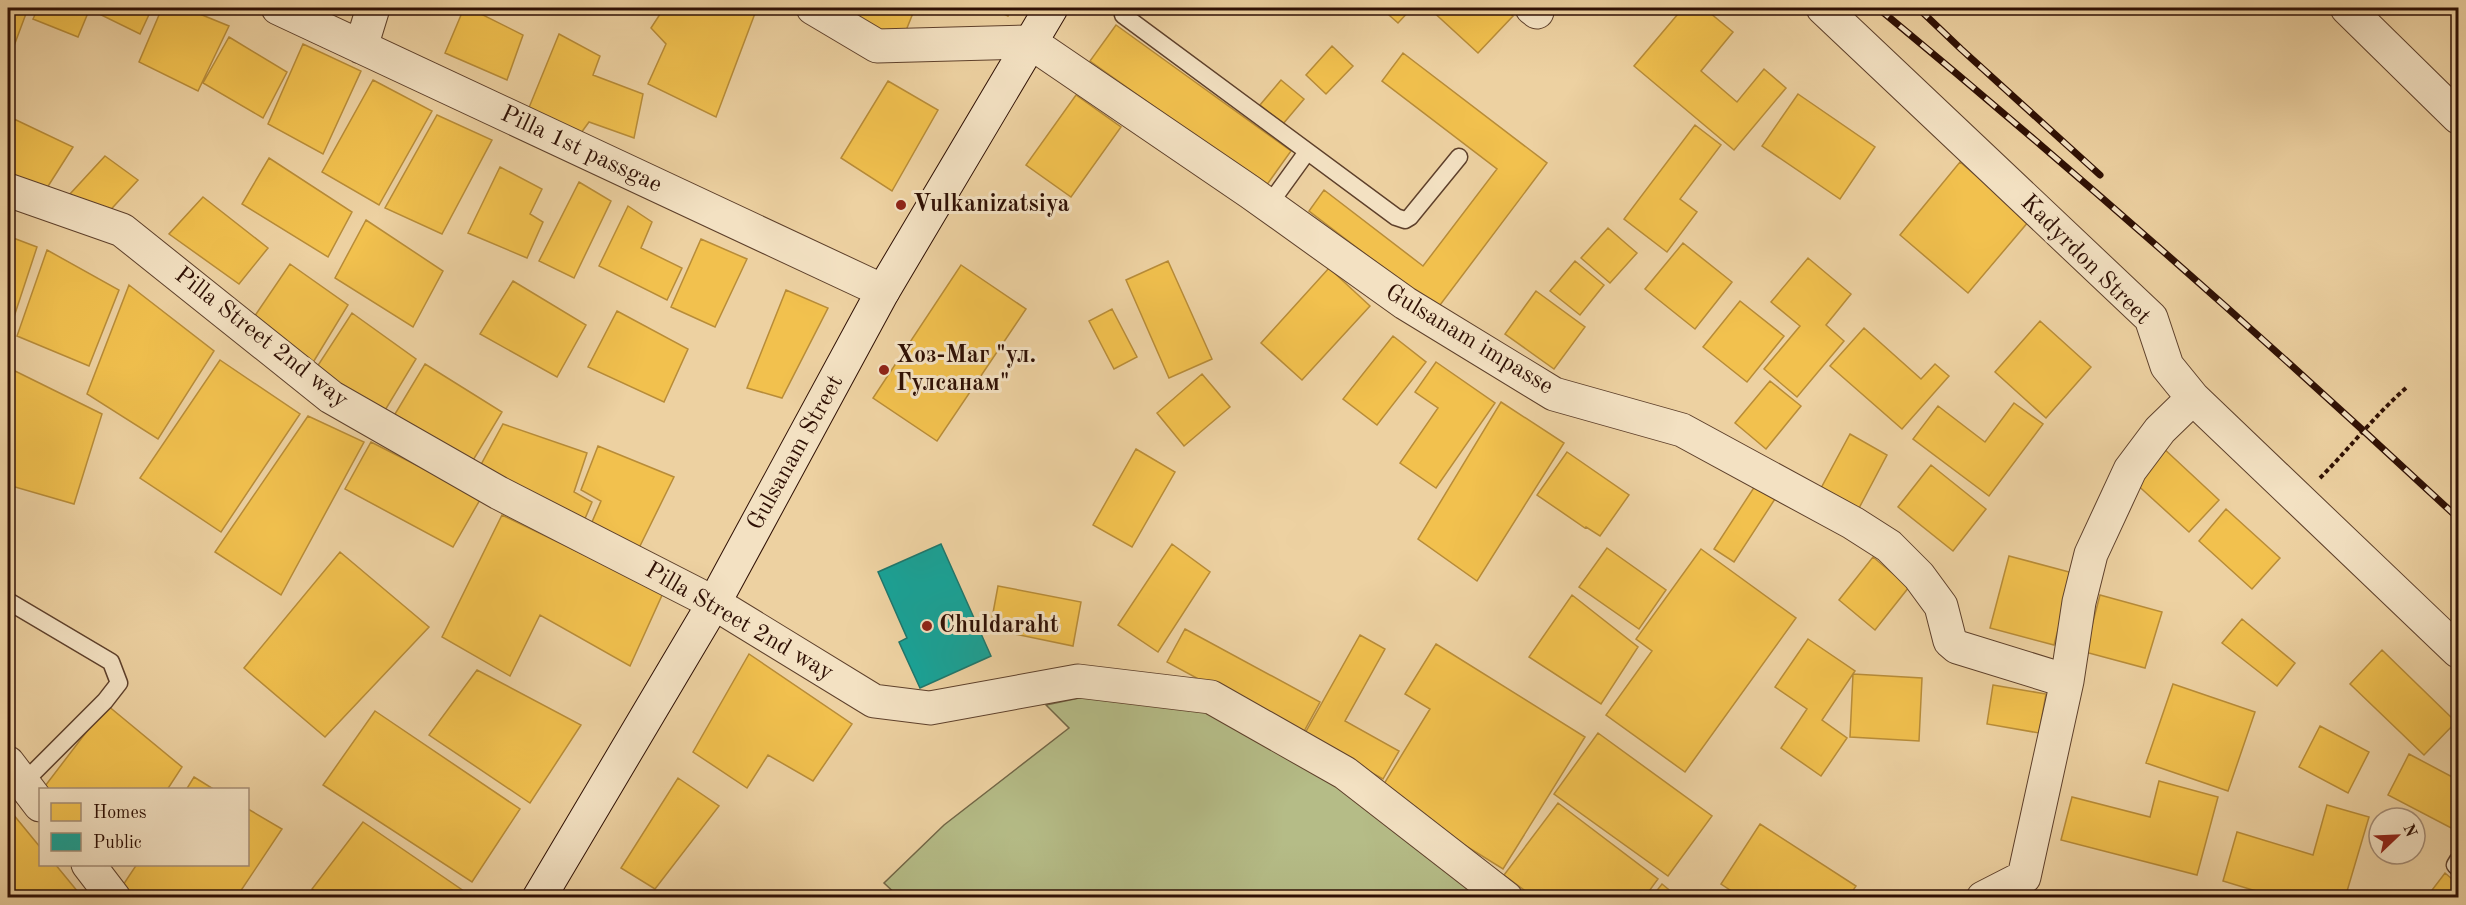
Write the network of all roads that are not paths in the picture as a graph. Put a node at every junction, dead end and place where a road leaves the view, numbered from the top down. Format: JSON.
{"nodes":[{"id":1,"x":278,"y":8,"type":"edge"},
{"id":2,"x":373,"y":8,"type":"edge"},
{"id":3,"x":813,"y":8,"type":"edge"},
{"id":4,"x":1051,"y":8,"type":"edge"},
{"id":5,"x":1823,"y":8,"type":"edge"},
{"id":6,"x":2347,"y":8,"type":"edge"},
{"id":7,"x":1123,"y":15,"type":"dead end"},
{"id":8,"x":1030,"y":42,"type":"junction"},
{"id":9,"x":361,"y":47,"type":"junction"},
{"id":10,"x":2458,"y":117,"type":"edge"},
{"id":11,"x":1307,"y":153,"type":"junction"},
{"id":12,"x":1459,"y":157,"type":"dead end"},
{"id":13,"x":8,"y":190,"type":"edge"},
{"id":14,"x":1268,"y":206,"type":"junction"},
{"id":15,"x":883,"y":291,"type":"junction"},
{"id":16,"x":2193,"y":398,"type":"junction"},
{"id":17,"x":8,"y":601,"type":"edge"},
{"id":18,"x":714,"y":603,"type":"junction"},
{"id":19,"x":2458,"y":651,"type":"edge"},
{"id":20,"x":2067,"y":681,"type":"junction"},
{"id":21,"x":24,"y":783,"type":"edge"},
{"id":22,"x":2458,"y":860,"type":"edge"},
{"id":23,"x":90,"y":866,"type":"edge"},
{"id":24,"x":2458,"y":868,"type":"edge"},
{"id":25,"x":114,"y":897,"type":"edge"},
{"id":26,"x":541,"y":897,"type":"edge"},
{"id":27,"x":1506,"y":897,"type":"edge"},
{"id":28,"x":1983,"y":897,"type":"edge"}],
"edges":[{"from":1,"to":9,"type":"street","name":"Pilla 1st passgae"},
{"from":2,"to":9,"type":"street"},
{"from":3,"to":8,"type":"street"},
{"from":4,"to":8,"type":"street","name":"Gulsanam Street"},
{"from":5,"to":16,"type":"street","name":"Kadyrdon Street"},
{"from":6,"to":10,"type":"street"},
{"from":7,"to":11,"type":"lane"},
{"from":8,"to":14,"type":"street","name":"Gulsanam impasse"},
{"from":8,"to":15,"type":"street","name":"Gulsanam Street"},
{"from":9,"to":15,"type":"street","name":"Pilla 1st passgae"},
{"from":11,"to":12,"type":"lane"},
{"from":11,"to":14,"type":"lane"},
{"from":13,"to":18,"type":"street","name":"Pilla Street 2nd way"},
{"from":14,"to":20,"type":"street","name":"Gulsanam impasse"},
{"from":15,"to":18,"type":"street","name":"Gulsanam Street"},
{"from":16,"to":19,"type":"street","name":"Kadyrdon Street"},
{"from":16,"to":20,"type":"street"},
{"from":17,"to":21,"type":"lane"},
{"from":18,"to":26,"type":"street","name":"Gulsanam Street"},
{"from":18,"to":27,"type":"street","name":"Pilla Street 2nd way"},
{"from":20,"to":28,"type":"street"},
{"from":22,"to":24,"type":"lane"},
{"from":23,"to":25,"type":"street"}]}
